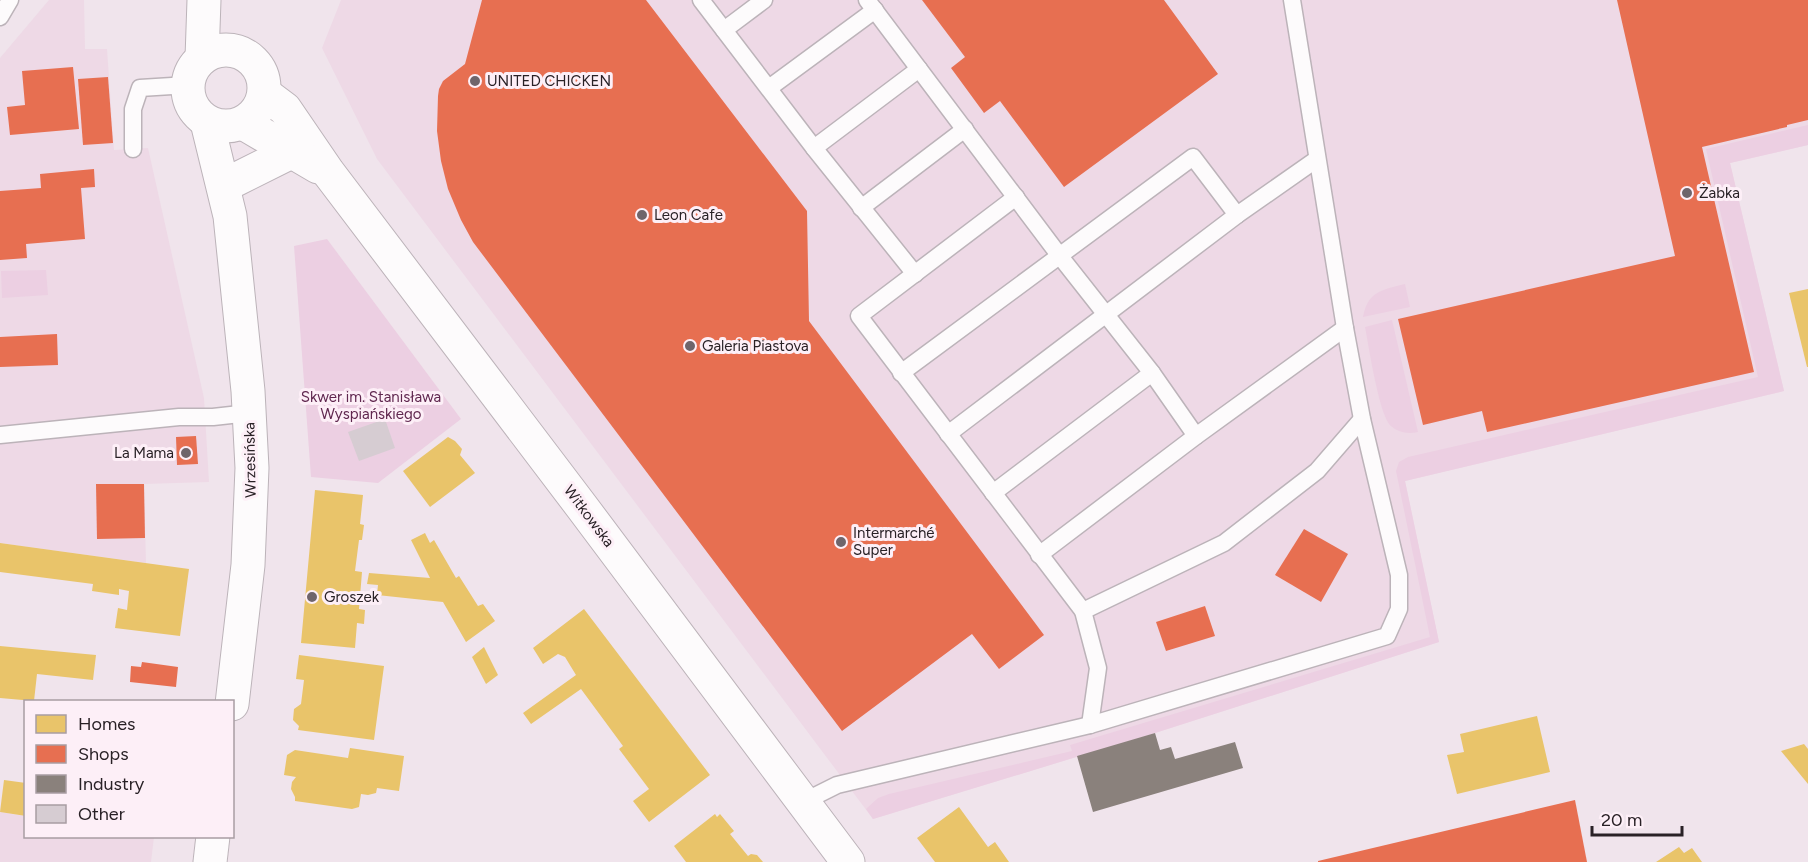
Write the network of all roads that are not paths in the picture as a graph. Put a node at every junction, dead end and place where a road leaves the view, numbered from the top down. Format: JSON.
{"nodes":[{"id":1,"x":10,"y":0,"type":"edge"},
{"id":2,"x":204,"y":0,"type":"edge"},
{"id":3,"x":215,"y":0,"type":"edge"},
{"id":4,"x":701,"y":0,"type":"edge"},
{"id":5,"x":765,"y":0,"type":"edge"},
{"id":6,"x":1292,"y":0,"type":"edge"},
{"id":7,"x":871,"y":5,"type":"edge"},
{"id":8,"x":0,"y":17,"type":"edge"},
{"id":9,"x":724,"y":30,"type":"junction"},
{"id":10,"x":235,"y":50,"type":"junction"},
{"id":11,"x":919,"y":69,"type":"junction"},
{"id":12,"x":195,"y":72,"type":"junction"},
{"id":13,"x":769,"y":88,"type":"junction"},
{"id":14,"x":265,"y":94,"type":"junction"},
{"id":15,"x":207,"y":122,"type":"junction"},
{"id":16,"x":243,"y":123,"type":"junction"},
{"id":17,"x":964,"y":129,"type":"junction"},
{"id":18,"x":814,"y":148,"type":"junction"},
{"id":19,"x":133,"y":149,"type":"dead end"},
{"id":20,"x":293,"y":151,"type":"junction"},
{"id":21,"x":1317,"y":159,"type":"junction"},
{"id":22,"x":328,"y":172,"type":"junction"},
{"id":23,"x":236,"y":180,"type":"junction"},
{"id":24,"x":1016,"y":197,"type":"junction"},
{"id":25,"x":861,"y":208,"type":"junction"},
{"id":26,"x":1237,"y":215,"type":"junction"},
{"id":27,"x":230,"y":216,"type":"junction"},
{"id":28,"x":1059,"y":255,"type":"junction"},
{"id":29,"x":915,"y":274,"type":"junction"},
{"id":30,"x":1106,"y":314,"type":"junction"},
{"id":31,"x":1345,"y":328,"type":"junction"},
{"id":32,"x":902,"y":373,"type":"junction"},
{"id":33,"x":1152,"y":373,"type":"junction"},
{"id":34,"x":249,"y":413,"type":"junction"},
{"id":35,"x":1362,"y":419,"type":"junction"},
{"id":36,"x":948,"y":434,"type":"junction"},
{"id":37,"x":0,"y":435,"type":"edge"},
{"id":38,"x":1196,"y":436,"type":"junction"},
{"id":39,"x":993,"y":493,"type":"junction"},
{"id":40,"x":1040,"y":555,"type":"junction"},
{"id":41,"x":1083,"y":611,"type":"junction"},
{"id":42,"x":233,"y":700,"type":"edge"},
{"id":43,"x":1090,"y":725,"type":"junction"},
{"id":44,"x":803,"y":802,"type":"junction"},
{"id":45,"x":213,"y":838,"type":"edge"},
{"id":46,"x":210,"y":862,"type":"edge"},
{"id":47,"x":848,"y":862,"type":"edge"}],
"edges":[{"from":1,"to":8,"type":"lane"},
{"from":2,"to":12,"type":"street"},
{"from":3,"to":10,"type":"street"},
{"from":4,"to":9,"type":"lane"},
{"from":5,"to":9,"type":"lane"},
{"from":6,"to":21,"type":"lane"},
{"from":7,"to":11,"type":"lane"},
{"from":7,"to":13,"type":"lane"},
{"from":9,"to":13,"type":"lane"},
{"from":10,"to":12,"type":"street"},
{"from":10,"to":14,"type":"street"},
{"from":11,"to":17,"type":"lane"},
{"from":11,"to":18,"type":"lane"},
{"from":12,"to":15,"type":"street"},
{"from":12,"to":19,"type":"lane"},
{"from":13,"to":18,"type":"lane"},
{"from":14,"to":16,"type":"street"},
{"from":14,"to":22,"type":"street","name":"Witkowska"},
{"from":15,"to":16,"type":"street"},
{"from":15,"to":27,"type":"street","name":"Wrzesińska"},
{"from":16,"to":20,"type":"street","name":"Witkowska"},
{"from":16,"to":23,"type":"street","name":"Wrzesińska"},
{"from":17,"to":24,"type":"lane"},
{"from":17,"to":25,"type":"lane"},
{"from":18,"to":25,"type":"lane"},
{"from":20,"to":22,"type":"street","name":"Witkowska"},
{"from":20,"to":23,"type":"street"},
{"from":21,"to":26,"type":"lane"},
{"from":21,"to":31,"type":"lane"},
{"from":22,"to":44,"type":"street","name":"Witkowska"},
{"from":23,"to":27,"type":"street","name":"Wrzesińska"},
{"from":24,"to":28,"type":"lane"},
{"from":24,"to":29,"type":"lane"},
{"from":25,"to":29,"type":"lane"},
{"from":26,"to":28,"type":"lane"},
{"from":26,"to":30,"type":"lane"},
{"from":27,"to":34,"type":"street","name":"Wrzesińska"},
{"from":28,"to":30,"type":"lane"},
{"from":28,"to":32,"type":"lane"},
{"from":29,"to":32,"type":"lane"},
{"from":30,"to":33,"type":"lane"},
{"from":30,"to":36,"type":"lane"},
{"from":31,"to":35,"type":"lane"},
{"from":31,"to":38,"type":"lane"},
{"from":32,"to":36,"type":"lane"},
{"from":33,"to":38,"type":"lane"},
{"from":33,"to":39,"type":"lane"},
{"from":34,"to":37,"type":"lane"},
{"from":34,"to":42,"type":"street","name":"Wrzesińska"},
{"from":35,"to":41,"type":"lane"},
{"from":35,"to":43,"type":"lane"},
{"from":36,"to":39,"type":"lane"},
{"from":38,"to":40,"type":"lane"},
{"from":39,"to":40,"type":"lane"},
{"from":40,"to":41,"type":"lane"},
{"from":41,"to":43,"type":"lane"},
{"from":43,"to":44,"type":"lane"},
{"from":44,"to":47,"type":"street","name":"Witkowska"},
{"from":45,"to":46,"type":"street"}]}
